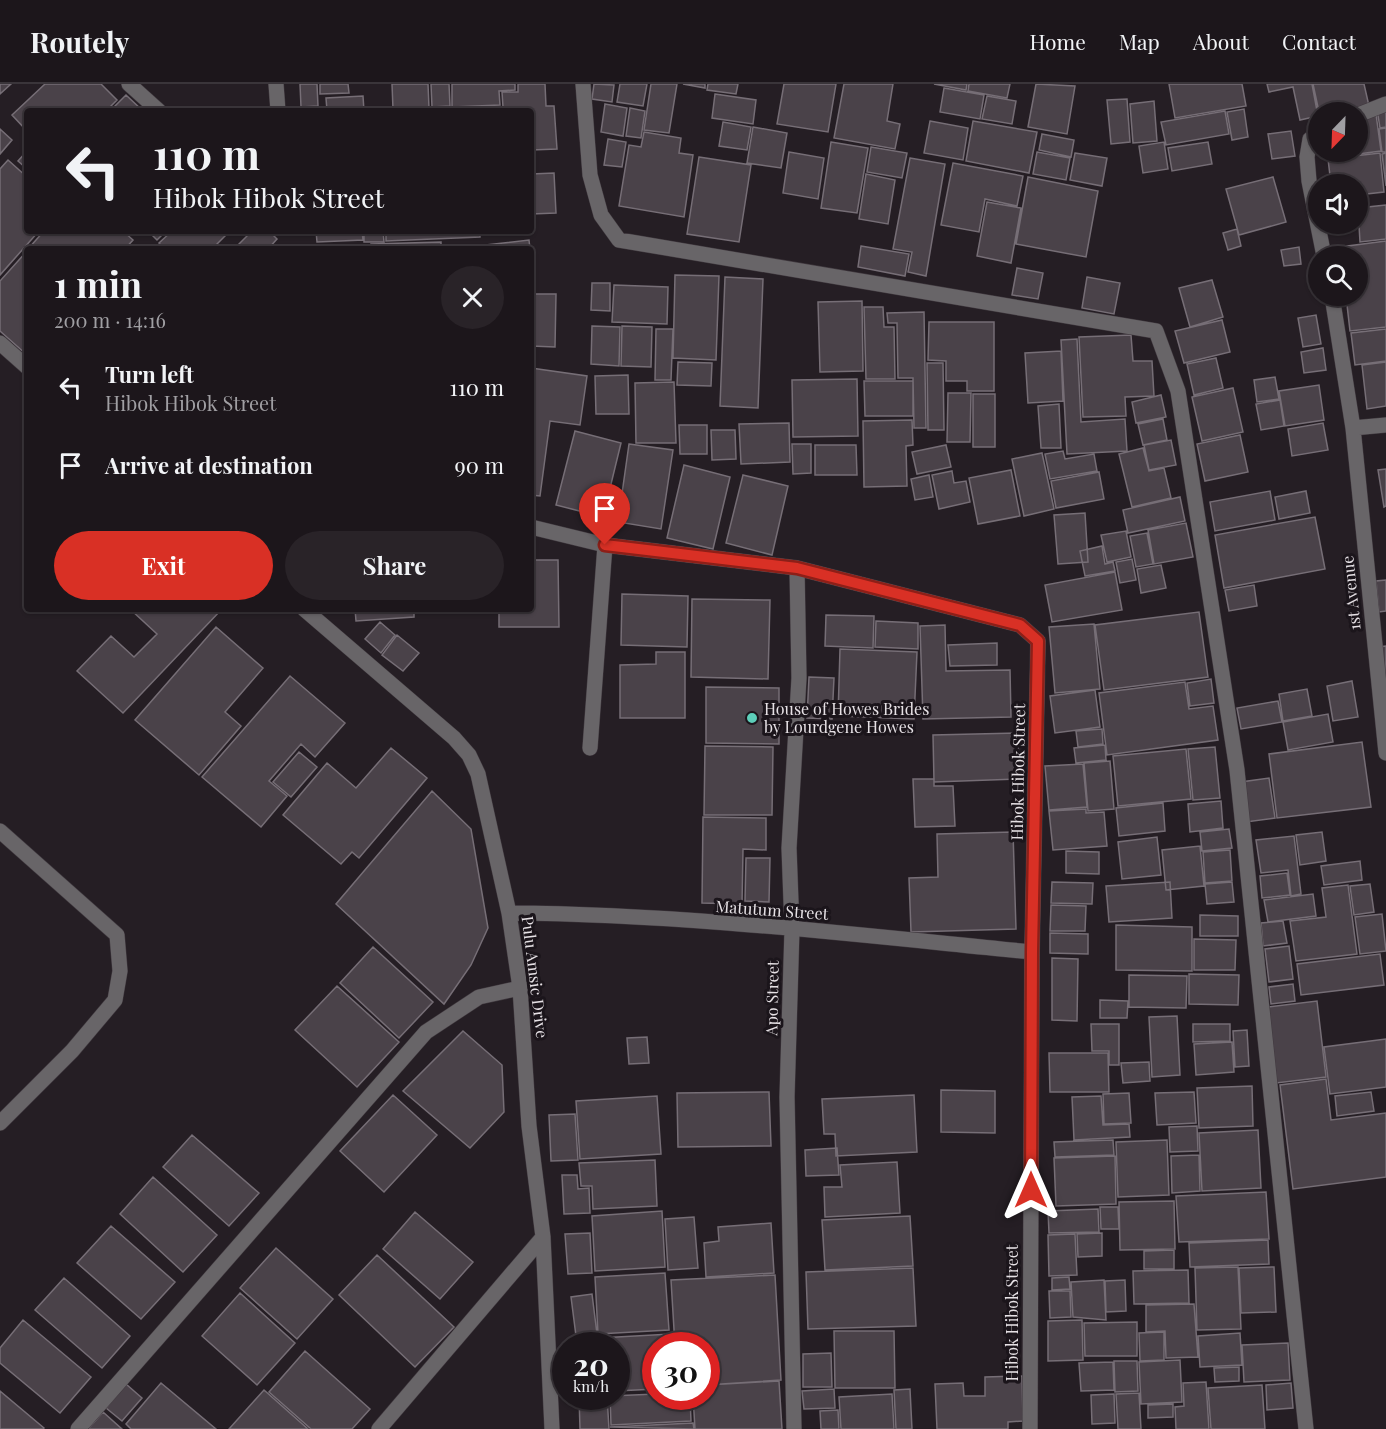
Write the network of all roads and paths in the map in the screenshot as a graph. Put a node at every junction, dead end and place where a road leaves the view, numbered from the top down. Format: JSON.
{"nodes":[{"id":1,"x":129,"y":84,"type":"edge"},
{"id":2,"x":276,"y":84,"type":"edge"},
{"id":3,"x":582,"y":84,"type":"edge"},
{"id":4,"x":1386,"y":104,"type":"edge"},
{"id":5,"x":156,"y":108,"type":"edge"},
{"id":6,"x":278,"y":108,"type":"edge"},
{"id":7,"x":1368,"y":112,"type":"edge"},
{"id":8,"x":1308,"y":152,"type":"edge"},
{"id":9,"x":1322,"y":246,"type":"edge"},
{"id":10,"x":1334,"y":306,"type":"edge"},
{"id":11,"x":0,"y":343,"type":"edge"},
{"id":12,"x":24,"y":364,"type":"edge"},
{"id":13,"x":1386,"y":425,"type":"edge"},
{"id":14,"x":1353,"y":428,"type":"junction"},
{"id":15,"x":534,"y":528,"type":"edge"},
{"id":16,"x":605,"y":545,"type":"junction"},
{"id":17,"x":797,"y":568,"type":"junction"},
{"id":18,"x":307,"y":612,"type":"edge"},
{"id":19,"x":1384,"y":722,"type":"edge"},
{"id":20,"x":590,"y":748,"type":"dead end"},
{"id":21,"x":1386,"y":753,"type":"edge"},
{"id":22,"x":0,"y":831,"type":"edge"},
{"id":23,"x":509,"y":913,"type":"junction"},
{"id":24,"x":792,"y":929,"type":"junction"},
{"id":25,"x":1032,"y":952,"type":"junction"},
{"id":26,"x":520,"y":988,"type":"junction"},
{"id":27,"x":0,"y":1124,"type":"edge"},
{"id":28,"x":543,"y":1237,"type":"junction"},
{"id":29,"x":78,"y":1429,"type":"edge"},
{"id":30,"x":379,"y":1429,"type":"edge"},
{"id":31,"x":552,"y":1429,"type":"edge"},
{"id":32,"x":794,"y":1429,"type":"edge"},
{"id":33,"x":1030,"y":1429,"type":"edge"},
{"id":34,"x":1306,"y":1429,"type":"edge"}],
"edges":[{"from":1,"to":5,"type":"street"},
{"from":2,"to":6,"type":"street"},
{"from":3,"to":34,"type":"street"},
{"from":4,"to":7,"type":"street"},
{"from":8,"to":9,"type":"street"},
{"from":10,"to":14,"type":"street","name":"1st Avenue"},
{"from":11,"to":12,"type":"street"},
{"from":13,"to":14,"type":"street"},
{"from":14,"to":19,"type":"street","name":"1st Avenue"},
{"from":15,"to":16,"type":"street","name":"Hibok Hibok Street"},
{"from":16,"to":17,"type":"street","name":"Hibok Hibok Street"},
{"from":16,"to":20,"type":"street"},
{"from":17,"to":24,"type":"street","name":"Apo Street"},
{"from":17,"to":25,"type":"street","name":"Hibok Hibok Street"},
{"from":18,"to":23,"type":"street","name":"Pulu Amsic Drive"},
{"from":19,"to":21,"type":"street","name":"1st Avenue"},
{"from":22,"to":27,"type":"street"},
{"from":23,"to":24,"type":"street","name":"Matutum Street"},
{"from":23,"to":26,"type":"street","name":"Pulu Amsic Drive"},
{"from":24,"to":25,"type":"street","name":"Matutum Street"},
{"from":24,"to":32,"type":"street","name":"Apo Street"},
{"from":25,"to":33,"type":"street","name":"Hibok Hibok Street"},
{"from":26,"to":28,"type":"street","name":"Pulu Amsic Drive"},
{"from":26,"to":29,"type":"street"},
{"from":28,"to":30,"type":"street"},
{"from":28,"to":31,"type":"street","name":"Pulu Amsic Drive"}]}
